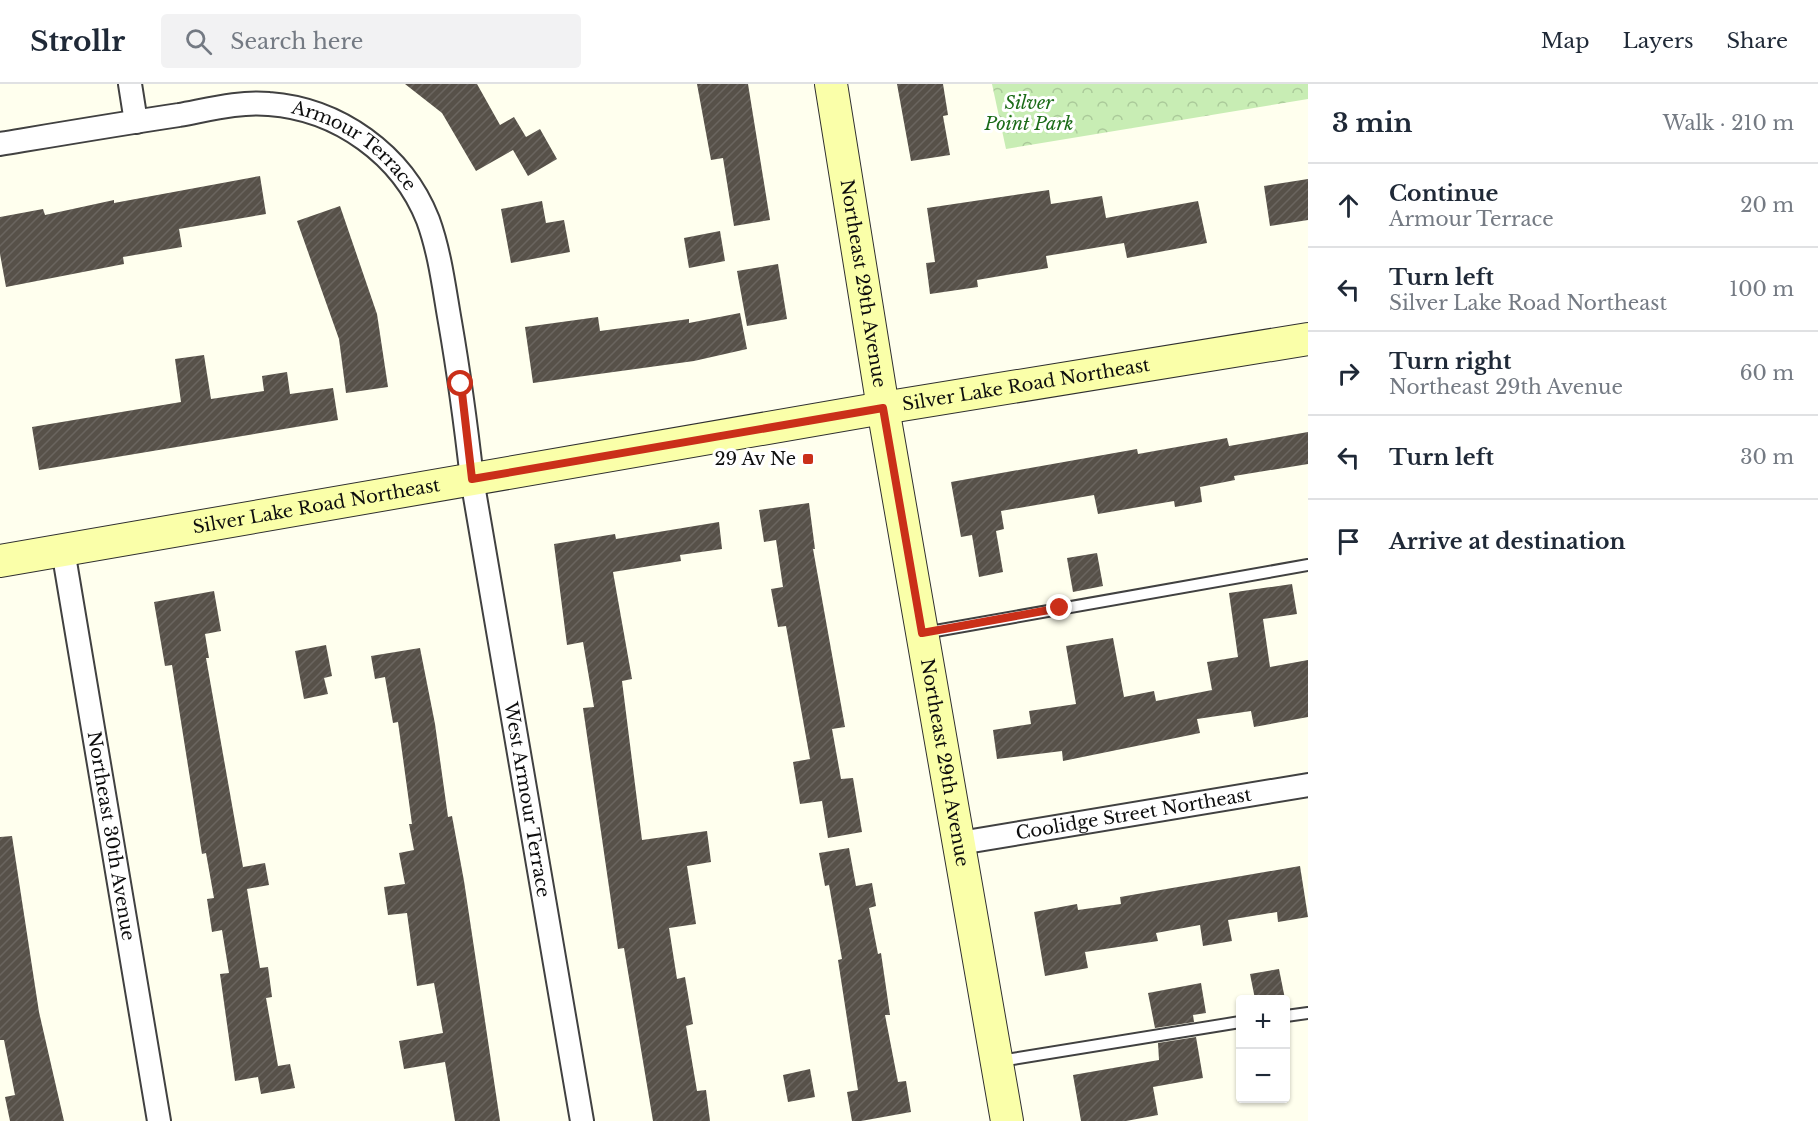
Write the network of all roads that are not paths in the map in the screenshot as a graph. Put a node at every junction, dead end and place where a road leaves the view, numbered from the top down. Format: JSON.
{"nodes":[{"id":1,"x":130,"y":84,"type":"edge"},
{"id":2,"x":831,"y":84,"type":"edge"},
{"id":3,"x":135,"y":122,"type":"junction"},
{"id":4,"x":0,"y":144,"type":"edge"},
{"id":5,"x":1308,"y":339,"type":"edge"},
{"id":6,"x":883,"y":408,"type":"junction"},
{"id":7,"x":472,"y":479,"type":"junction"},
{"id":8,"x":63,"y":550,"type":"junction"},
{"id":9,"x":0,"y":561,"type":"edge"},
{"id":10,"x":1308,"y":566,"type":"edge"},
{"id":11,"x":922,"y":633,"type":"junction"},
{"id":12,"x":1308,"y":785,"type":"edge"},
{"id":13,"x":960,"y":843,"type":"junction"},
{"id":14,"x":1308,"y":1013,"type":"edge"},
{"id":15,"x":1290,"y":1015,"type":"edge"},
{"id":16,"x":1236,"y":1023,"type":"edge"},
{"id":17,"x":997,"y":1062,"type":"junction"},
{"id":18,"x":159,"y":1121,"type":"edge"},
{"id":19,"x":582,"y":1121,"type":"edge"},
{"id":20,"x":1007,"y":1121,"type":"edge"}],
"edges":[{"from":1,"to":3,"type":"street"},
{"from":2,"to":6,"type":"main road","name":"Northeast 29th Avenue"},
{"from":3,"to":4,"type":"street","name":"Armour Terrace"},
{"from":3,"to":7,"type":"street","name":"Armour Terrace"},
{"from":5,"to":6,"type":"main road","name":"Silver Lake Road Northeast"},
{"from":6,"to":7,"type":"main road","name":"Silver Lake Road Northeast"},
{"from":6,"to":11,"type":"main road","name":"Northeast 29th Avenue"},
{"from":7,"to":8,"type":"main road","name":"Silver Lake Road Northeast"},
{"from":7,"to":19,"type":"street","name":"West Armour Terrace"},
{"from":8,"to":9,"type":"main road","name":"Silver Lake Road Northeast"},
{"from":8,"to":18,"type":"street","name":"Northeast 30th Avenue"},
{"from":10,"to":11,"type":"lane"},
{"from":11,"to":13,"type":"main road","name":"Northeast 29th Avenue"},
{"from":12,"to":13,"type":"street","name":"Coolidge Street Northeast"},
{"from":13,"to":17,"type":"main road","name":"Northeast 29th Avenue"},
{"from":14,"to":15,"type":"lane"},
{"from":16,"to":17,"type":"lane"},
{"from":17,"to":20,"type":"main road","name":"Northeast 29th Avenue"}]}
